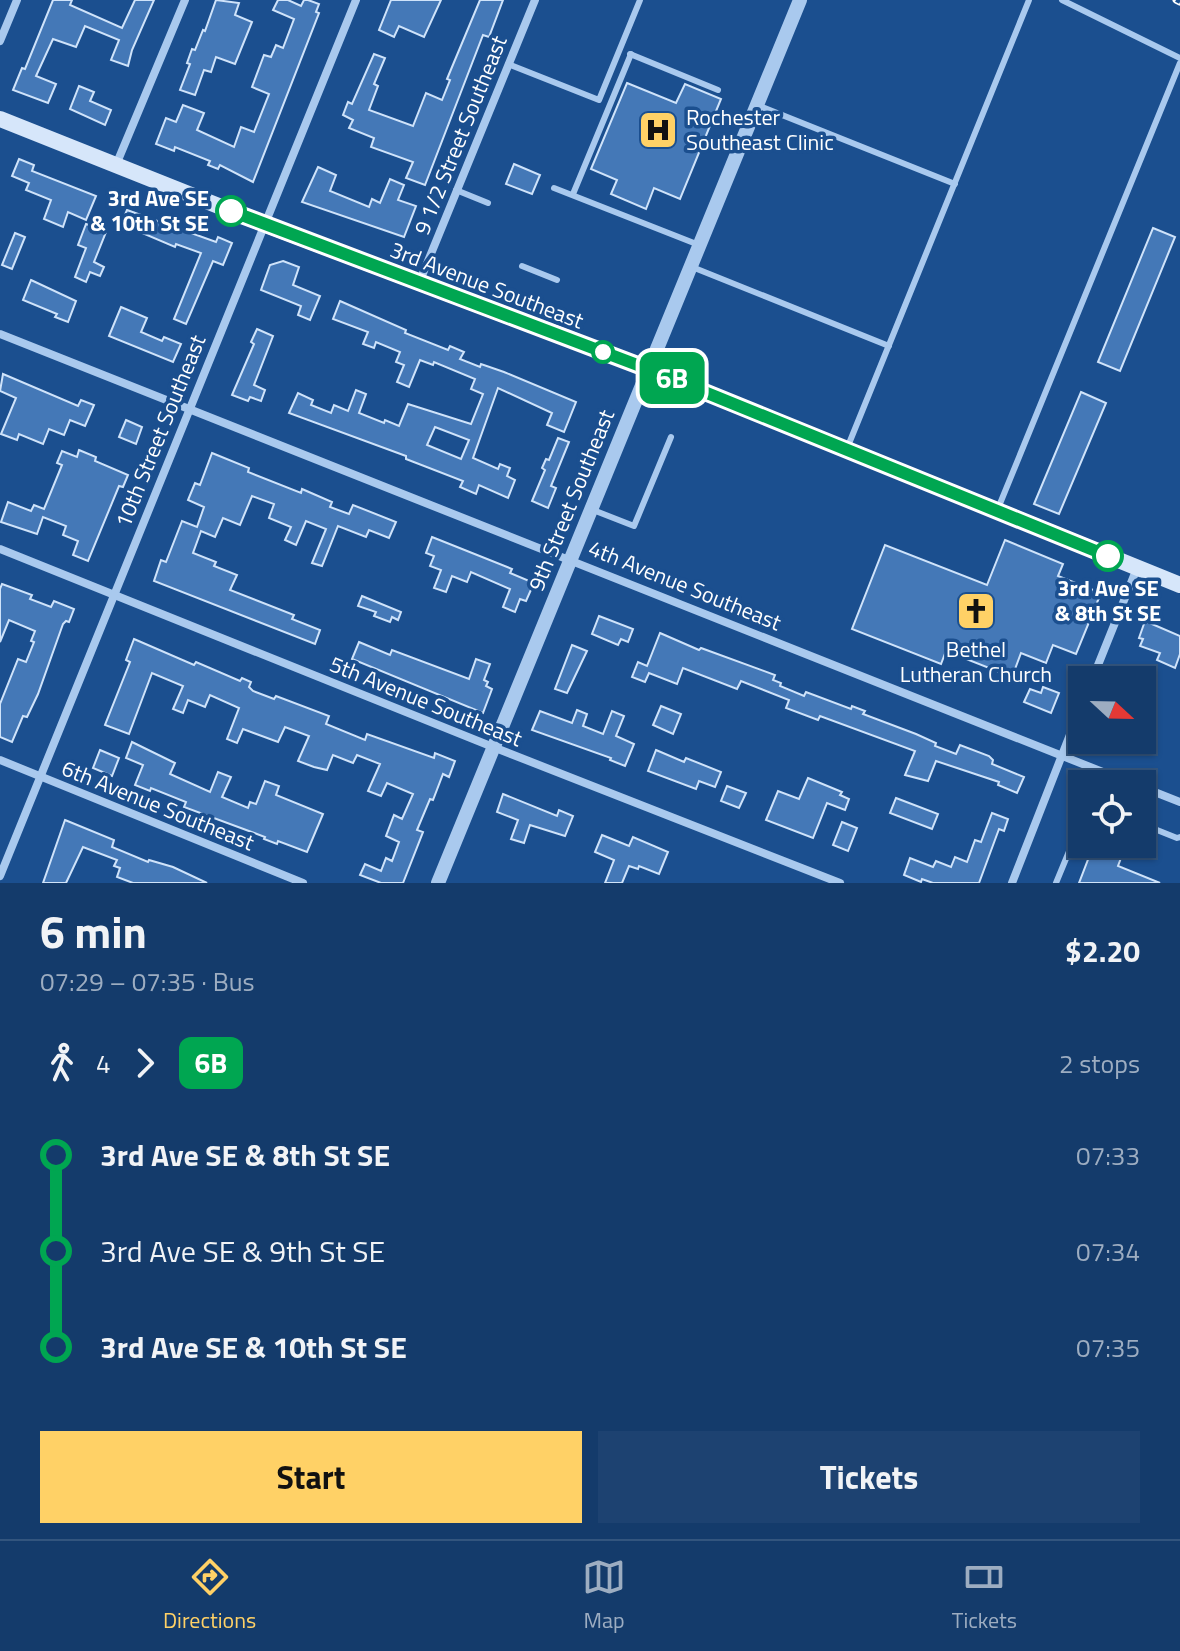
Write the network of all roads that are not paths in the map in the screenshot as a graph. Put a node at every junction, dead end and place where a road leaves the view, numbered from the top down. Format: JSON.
{"nodes":[{"id":1,"x":17,"y":0,"type":"edge"},
{"id":2,"x":185,"y":0,"type":"edge"},
{"id":3,"x":356,"y":0,"type":"edge"},
{"id":4,"x":535,"y":0,"type":"edge"},
{"id":5,"x":640,"y":0,"type":"edge"},
{"id":6,"x":800,"y":0,"type":"edge"},
{"id":7,"x":1029,"y":0,"type":"edge"},
{"id":8,"x":1062,"y":0,"type":"edge"},
{"id":9,"x":0,"y":41,"type":"edge"},
{"id":10,"x":619,"y":50,"type":"junction"},
{"id":11,"x":631,"y":54,"type":"junction"},
{"id":12,"x":1180,"y":61,"type":"edge"},
{"id":13,"x":508,"y":64,"type":"junction"},
{"id":14,"x":718,"y":90,"type":"dead end"},
{"id":15,"x":757,"y":105,"type":"junction"},
{"id":16,"x":0,"y":119,"type":"edge"},
{"id":17,"x":116,"y":165,"type":"junction"},
{"id":18,"x":955,"y":184,"type":"junction"},
{"id":19,"x":554,"y":188,"type":"dead end"},
{"id":20,"x":456,"y":190,"type":"junction"},
{"id":21,"x":573,"y":194,"type":"junction"},
{"id":22,"x":488,"y":203,"type":"dead end"},
{"id":23,"x":264,"y":224,"type":"junction"},
{"id":24,"x":699,"y":245,"type":"junction"},
{"id":25,"x":522,"y":266,"type":"dead end"},
{"id":26,"x":690,"y":266,"type":"junction"},
{"id":27,"x":557,"y":280,"type":"dead end"},
{"id":28,"x":419,"y":283,"type":"junction"},
{"id":29,"x":0,"y":334,"type":"edge"},
{"id":30,"x":889,"y":346,"type":"junction"},
{"id":31,"x":648,"y":369,"type":"junction"},
{"id":32,"x":189,"y":409,"type":"junction"},
{"id":33,"x":671,"y":437,"type":"dead end"},
{"id":34,"x":847,"y":450,"type":"junction"},
{"id":35,"x":591,"y":509,"type":"junction"},
{"id":36,"x":997,"y":511,"type":"junction"},
{"id":37,"x":0,"y":549,"type":"edge"},
{"id":38,"x":571,"y":559,"type":"junction"},
{"id":39,"x":1137,"y":568,"type":"junction"},
{"id":40,"x":1180,"y":585,"type":"edge"},
{"id":41,"x":113,"y":595,"type":"junction"},
{"id":42,"x":1098,"y":666,"type":"edge"},
{"id":43,"x":1068,"y":739,"type":"edge"},
{"id":44,"x":493,"y":747,"type":"junction"},
{"id":45,"x":1061,"y":757,"type":"junction"},
{"id":46,"x":0,"y":760,"type":"edge"},
{"id":47,"x":1096,"y":770,"type":"edge"},
{"id":48,"x":39,"y":776,"type":"junction"},
{"id":49,"x":1156,"y":793,"type":"edge"},
{"id":50,"x":1180,"y":802,"type":"edge"},
{"id":51,"x":1156,"y":830,"type":"edge"},
{"id":52,"x":1180,"y":837,"type":"edge"},
{"id":53,"x":1068,"y":854,"type":"edge"},
{"id":54,"x":0,"y":876,"type":"edge"},
{"id":55,"x":303,"y":883,"type":"edge"},
{"id":56,"x":438,"y":883,"type":"edge"},
{"id":57,"x":840,"y":883,"type":"edge"},
{"id":58,"x":1012,"y":883,"type":"edge"},
{"id":59,"x":1056,"y":883,"type":"edge"}],
"edges":[{"from":1,"to":9,"type":"street"},
{"from":2,"to":17,"type":"street"},
{"from":3,"to":23,"type":"street","name":"10th Street Southeast"},
{"from":4,"to":13,"type":"street","name":"9 1/2 Street Southeast"},
{"from":5,"to":10,"type":"lane"},
{"from":6,"to":15,"type":"street","name":"9th Street Southeast"},
{"from":7,"to":18,"type":"lane"},
{"from":8,"to":12,"type":"lane"},
{"from":10,"to":11,"type":"lane"},
{"from":10,"to":13,"type":"lane"},
{"from":11,"to":14,"type":"lane"},
{"from":11,"to":21,"type":"lane"},
{"from":12,"to":36,"type":"lane"},
{"from":13,"to":20,"type":"street","name":"9 1/2 Street Southeast"},
{"from":15,"to":18,"type":"lane"},
{"from":15,"to":24,"type":"street","name":"9th Street Southeast"},
{"from":16,"to":17,"type":"main road","name":"3rd Avenue Southeast"},
{"from":17,"to":23,"type":"main road","name":"3rd Avenue Southeast"},
{"from":18,"to":30,"type":"lane"},
{"from":19,"to":21,"type":"lane"},
{"from":20,"to":22,"type":"lane"},
{"from":20,"to":28,"type":"street","name":"9 1/2 Street Southeast"},
{"from":21,"to":24,"type":"lane"},
{"from":23,"to":28,"type":"main road","name":"3rd Avenue Southeast"},
{"from":23,"to":32,"type":"street","name":"10th Street Southeast"},
{"from":24,"to":26,"type":"street","name":"9th Street Southeast"},
{"from":25,"to":27,"type":"lane"},
{"from":26,"to":30,"type":"lane"},
{"from":26,"to":31,"type":"street","name":"9th Street Southeast"},
{"from":28,"to":31,"type":"main road","name":"3rd Avenue Southeast"},
{"from":29,"to":32,"type":"street","name":"4th Avenue Southeast"},
{"from":30,"to":34,"type":"lane"},
{"from":31,"to":34,"type":"main road","name":"3rd Avenue Southeast"},
{"from":31,"to":35,"type":"street","name":"9th Street Southeast"},
{"from":32,"to":38,"type":"street","name":"4th Avenue Southeast"},
{"from":32,"to":41,"type":"street","name":"10th Street Southeast"},
{"from":33,"to":35,"type":"lane"},
{"from":34,"to":36,"type":"main road","name":"3rd Avenue Southeast"},
{"from":35,"to":38,"type":"street","name":"9th Street Southeast"},
{"from":36,"to":39,"type":"main road","name":"3rd Avenue Southeast"},
{"from":37,"to":41,"type":"street","name":"5th Avenue Southeast"},
{"from":38,"to":44,"type":"street","name":"9th Street Southeast"},
{"from":38,"to":45,"type":"street","name":"4th Avenue Southeast"},
{"from":39,"to":40,"type":"main road","name":"3rd Avenue Southeast"},
{"from":39,"to":42,"type":"street"},
{"from":41,"to":44,"type":"street","name":"5th Avenue Southeast"},
{"from":41,"to":48,"type":"street","name":"10th Street Southeast"},
{"from":43,"to":45,"type":"street"},
{"from":44,"to":56,"type":"street","name":"9th Street Southeast"},
{"from":44,"to":57,"type":"street","name":"5th Avenue Southeast"},
{"from":45,"to":47,"type":"street","name":"4th Avenue Southeast"},
{"from":45,"to":58,"type":"street"},
{"from":46,"to":48,"type":"street","name":"6th Avenue Southeast"},
{"from":48,"to":54,"type":"street","name":"10th Street Southeast"},
{"from":48,"to":55,"type":"street","name":"6th Avenue Southeast"},
{"from":49,"to":50,"type":"street"},
{"from":51,"to":52,"type":"lane"},
{"from":53,"to":59,"type":"lane"}]}
